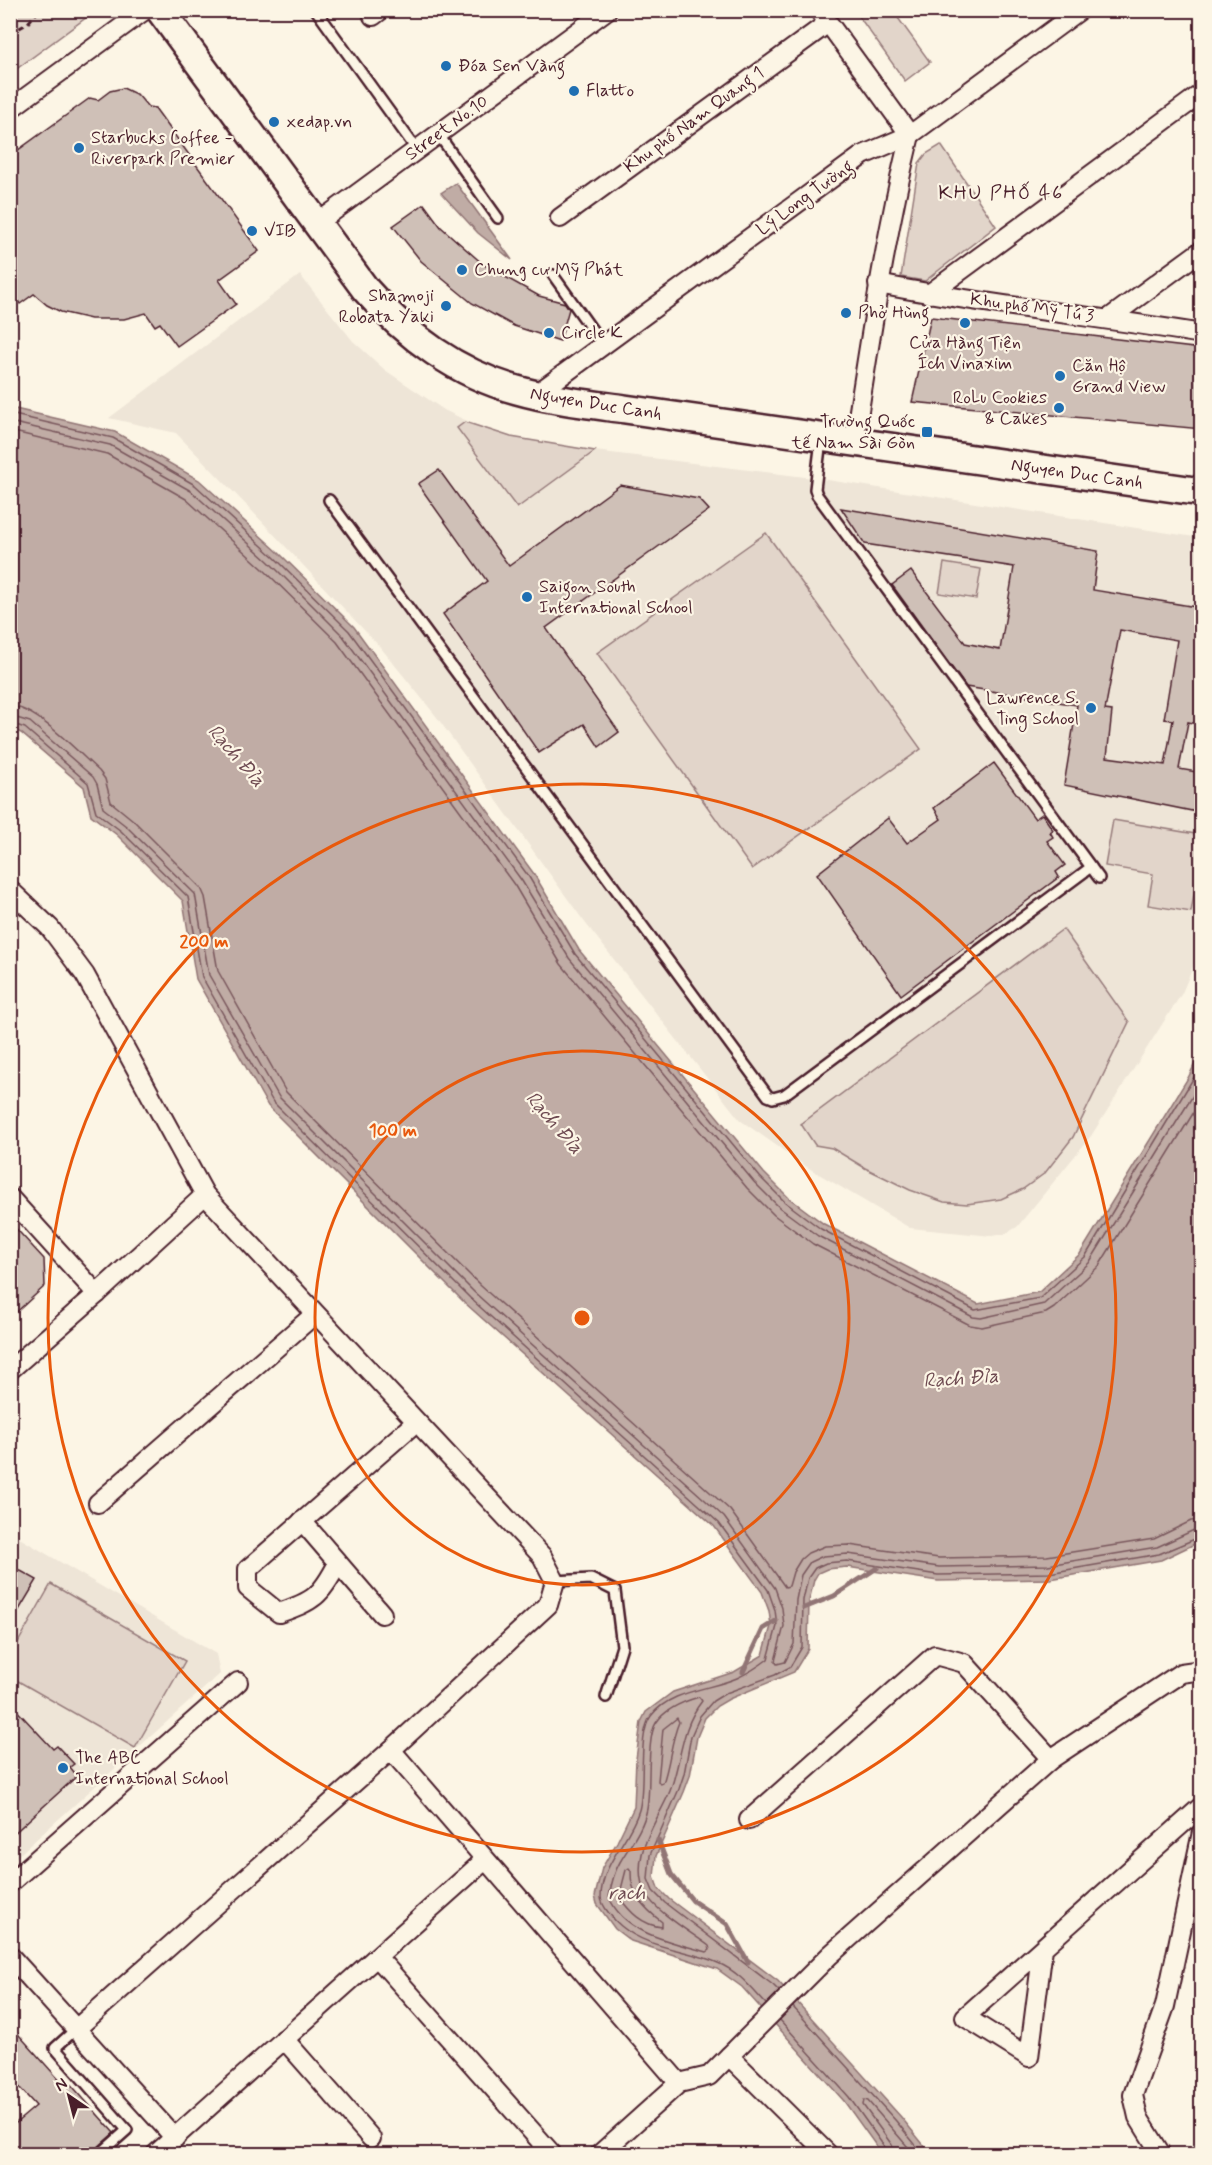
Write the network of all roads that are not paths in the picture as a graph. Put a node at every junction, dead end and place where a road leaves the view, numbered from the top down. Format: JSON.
{"nodes":[{"id":1,"x":145,"y":10,"type":"edge"},
{"id":2,"x":160,"y":10,"type":"edge"},
{"id":3,"x":316,"y":10,"type":"edge"},
{"id":4,"x":607,"y":10,"type":"edge"},
{"id":5,"x":1080,"y":10,"type":"edge"},
{"id":6,"x":824,"y":17,"type":"edge"},
{"id":7,"x":1202,"y":93,"type":"edge"},
{"id":8,"x":10,"y":109,"type":"edge"},
{"id":9,"x":438,"y":134,"type":"junction"},
{"id":10,"x":910,"y":135,"type":"junction"},
{"id":11,"x":417,"y":150,"type":"junction"},
{"id":12,"x":498,"y":218,"type":"dead end"},
{"id":13,"x":560,"y":218,"type":"dead end"},
{"id":14,"x":316,"y":224,"type":"junction"},
{"id":15,"x":1202,"y":250,"type":"edge"},
{"id":16,"x":553,"y":275,"type":"dead end"},
{"id":17,"x":878,"y":284,"type":"junction"},
{"id":18,"x":929,"y":294,"type":"junction"},
{"id":19,"x":1108,"y":319,"type":"junction"},
{"id":20,"x":1202,"y":334,"type":"edge"},
{"id":21,"x":603,"y":345,"type":"junction"},
{"id":22,"x":535,"y":395,"type":"junction"},
{"id":23,"x":821,"y":438,"type":"junction"},
{"id":24,"x":854,"y":443,"type":"junction"},
{"id":25,"x":1202,"y":492,"type":"edge"},
{"id":26,"x":329,"y":500,"type":"dead end"},
{"id":27,"x":1091,"y":867,"type":"junction"},
{"id":28,"x":1099,"y":878,"type":"dead end"},
{"id":29,"x":10,"y":890,"type":"edge"},
{"id":30,"x":205,"y":1195,"type":"junction"},
{"id":31,"x":10,"y":1198,"type":"edge"},
{"id":32,"x":97,"y":1294,"type":"junction"},
{"id":33,"x":315,"y":1314,"type":"junction"},
{"id":34,"x":10,"y":1370,"type":"edge"},
{"id":35,"x":416,"y":1422,"type":"junction"},
{"id":36,"x":98,"y":1503,"type":"dead end"},
{"id":37,"x":302,"y":1521,"type":"junction"},
{"id":38,"x":338,"y":1563,"type":"junction"},
{"id":39,"x":555,"y":1581,"type":"junction"},
{"id":40,"x":382,"y":1614,"type":"dead end"},
{"id":41,"x":1202,"y":1670,"type":"edge"},
{"id":42,"x":238,"y":1682,"type":"dead end"},
{"id":43,"x":606,"y":1696,"type":"dead end"},
{"id":44,"x":391,"y":1750,"type":"junction"},
{"id":45,"x":1051,"y":1759,"type":"junction"},
{"id":46,"x":1202,"y":1806,"type":"edge"},
{"id":47,"x":749,"y":1820,"type":"dead end"},
{"id":48,"x":1202,"y":1832,"type":"edge"},
{"id":49,"x":485,"y":1860,"type":"junction"},
{"id":50,"x":10,"y":1883,"type":"edge"},
{"id":51,"x":1043,"y":1948,"type":"junction"},
{"id":52,"x":10,"y":1956,"type":"edge"},
{"id":53,"x":376,"y":1957,"type":"junction"},
{"id":54,"x":76,"y":2029,"type":"junction"},
{"id":55,"x":285,"y":2039,"type":"junction"},
{"id":56,"x":729,"y":2056,"type":"junction"},
{"id":57,"x":679,"y":2084,"type":"junction"},
{"id":58,"x":175,"y":2138,"type":"junction"},
{"id":59,"x":371,"y":2138,"type":"dead end"},
{"id":60,"x":100,"y":2154,"type":"edge"},
{"id":61,"x":156,"y":2154,"type":"edge"},
{"id":62,"x":552,"y":2154,"type":"edge"},
{"id":63,"x":600,"y":2154,"type":"edge"},
{"id":64,"x":828,"y":2154,"type":"edge"},
{"id":65,"x":1161,"y":2154,"type":"edge"}],
"edges":[{"from":1,"to":8,"type":"street"},
{"from":2,"to":14,"type":"main road","name":"Nguyen Duc Canh"},
{"from":3,"to":11,"type":"lane"},
{"from":4,"to":9,"type":"street","name":"Street No.10"},
{"from":5,"to":10,"type":"street","name":"Lý Long Tường"},
{"from":6,"to":10,"type":"street"},
{"from":6,"to":13,"type":"street","name":"Khu phố Nam Quang 1"},
{"from":7,"to":18,"type":"street"},
{"from":9,"to":11,"type":"street","name":"Street No.10"},
{"from":9,"to":12,"type":"lane"},
{"from":10,"to":17,"type":"street"},
{"from":10,"to":21,"type":"street","name":"Lý Long Tường"},
{"from":11,"to":14,"type":"street","name":"Street No.10"},
{"from":14,"to":22,"type":"main road","name":"Nguyen Duc Canh"},
{"from":15,"to":19,"type":"street","name":"Khu phố Mỹ Tú 3"},
{"from":16,"to":21,"type":"lane"},
{"from":17,"to":18,"type":"street","name":"Khu phố Mỹ Tú 3"},
{"from":17,"to":24,"type":"street"},
{"from":18,"to":19,"type":"street","name":"Khu phố Mỹ Tú 3"},
{"from":19,"to":20,"type":"street"},
{"from":21,"to":22,"type":"street","name":"Lý Long Tường"},
{"from":22,"to":23,"type":"main road","name":"Nguyen Duc Canh"},
{"from":23,"to":24,"type":"main road","name":"Nguyen Duc Canh"},
{"from":23,"to":27,"type":"lane"},
{"from":24,"to":25,"type":"main road","name":"Nguyen Duc Canh"},
{"from":26,"to":27,"type":"lane"},
{"from":27,"to":28,"type":"lane"},
{"from":29,"to":30,"type":"street"},
{"from":30,"to":32,"type":"street"},
{"from":30,"to":33,"type":"street"},
{"from":31,"to":32,"type":"street"},
{"from":32,"to":34,"type":"street"},
{"from":33,"to":35,"type":"street"},
{"from":33,"to":36,"type":"street"},
{"from":35,"to":37,"type":"street"},
{"from":35,"to":39,"type":"street"},
{"from":37,"to":38,"type":"street"},
{"from":37,"to":38,"type":"street"},
{"from":38,"to":40,"type":"street"},
{"from":39,"to":43,"type":"lane"},
{"from":39,"to":44,"type":"street"},
{"from":41,"to":45,"type":"street"},
{"from":42,"to":50,"type":"street"},
{"from":44,"to":49,"type":"street"},
{"from":44,"to":54,"type":"street"},
{"from":45,"to":47,"type":"street"},
{"from":45,"to":56,"type":"street"},
{"from":46,"to":51,"type":"street"},
{"from":48,"to":65,"type":"street"},
{"from":49,"to":53,"type":"street"},
{"from":49,"to":57,"type":"street"},
{"from":51,"to":51,"type":"street"},
{"from":52,"to":54,"type":"street"},
{"from":53,"to":55,"type":"street"},
{"from":53,"to":62,"type":"street"},
{"from":54,"to":58,"type":"street"},
{"from":54,"to":60,"type":"lane"},
{"from":55,"to":58,"type":"street"},
{"from":55,"to":59,"type":"street"},
{"from":56,"to":57,"type":"street"},
{"from":56,"to":64,"type":"street"},
{"from":57,"to":63,"type":"street"},
{"from":58,"to":61,"type":"street"}]}
